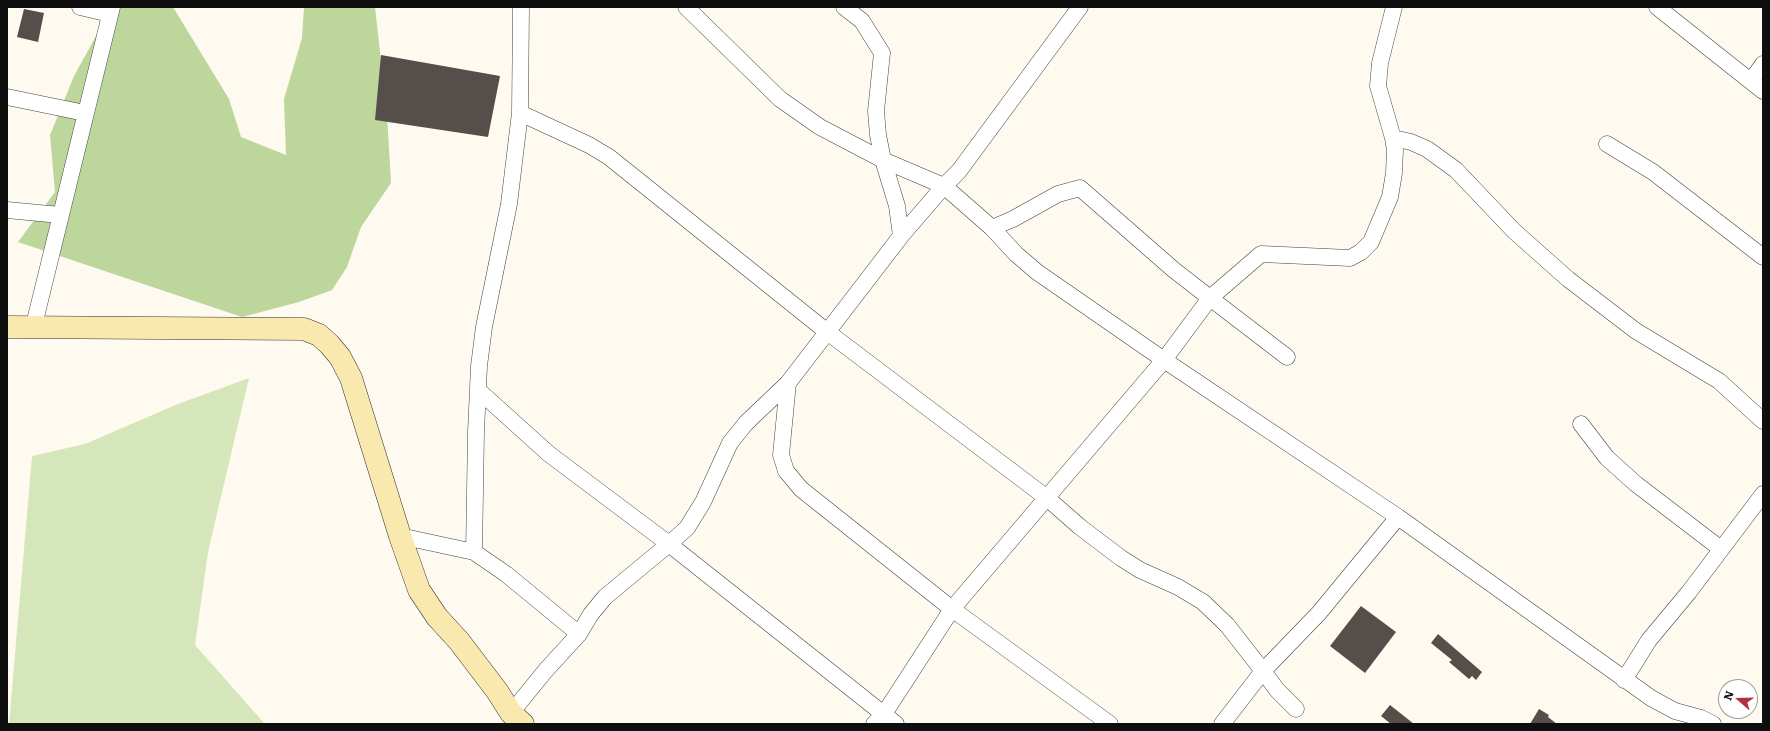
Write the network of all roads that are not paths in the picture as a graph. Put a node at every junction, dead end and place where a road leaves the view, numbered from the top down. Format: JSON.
{"nodes":[{"id":1,"x":80,"y":7,"type":"edge"},
{"id":2,"x":521,"y":7,"type":"edge"},
{"id":3,"x":686,"y":7,"type":"edge"},
{"id":4,"x":844,"y":7,"type":"edge"},
{"id":5,"x":1080,"y":7,"type":"edge"},
{"id":6,"x":1394,"y":7,"type":"edge"},
{"id":7,"x":1656,"y":7,"type":"edge"},
{"id":8,"x":111,"y":10,"type":"edge"},
{"id":9,"x":1763,"y":64,"type":"edge"},
{"id":10,"x":1757,"y":86,"type":"edge"},
{"id":11,"x":7,"y":97,"type":"edge"},
{"id":12,"x":85,"y":113,"type":"junction"},
{"id":13,"x":520,"y":113,"type":"junction"},
{"id":14,"x":1393,"y":138,"type":"junction"},
{"id":15,"x":1607,"y":144,"type":"dead end"},
{"id":16,"x":883,"y":160,"type":"junction"},
{"id":17,"x":944,"y":186,"type":"junction"},
{"id":18,"x":7,"y":210,"type":"edge"},
{"id":19,"x":60,"y":214,"type":"junction"},
{"id":20,"x":992,"y":228,"type":"junction"},
{"id":21,"x":901,"y":236,"type":"junction"},
{"id":22,"x":1763,"y":257,"type":"edge"},
{"id":23,"x":1210,"y":298,"type":"junction"},
{"id":24,"x":7,"y":327,"type":"edge"},
{"id":25,"x":33,"y":328,"type":"junction"},
{"id":26,"x":826,"y":331,"type":"junction"},
{"id":27,"x":1287,"y":357,"type":"dead end"},
{"id":28,"x":1164,"y":360,"type":"junction"},
{"id":29,"x":788,"y":383,"type":"junction"},
{"id":30,"x":478,"y":390,"type":"junction"},
{"id":31,"x":1763,"y":421,"type":"edge"},
{"id":32,"x":1581,"y":424,"type":"dead end"},
{"id":33,"x":1763,"y":494,"type":"edge"},
{"id":34,"x":1047,"y":498,"type":"junction"},
{"id":35,"x":1398,"y":517,"type":"junction"},
{"id":36,"x":400,"y":536,"type":"junction"},
{"id":37,"x":669,"y":544,"type":"junction"},
{"id":38,"x":1721,"y":549,"type":"junction"},
{"id":39,"x":474,"y":552,"type":"junction"},
{"id":40,"x":952,"y":609,"type":"junction"},
{"id":41,"x":579,"y":634,"type":"junction"},
{"id":42,"x":1263,"y":671,"type":"junction"},
{"id":43,"x":1624,"y":680,"type":"junction"},
{"id":44,"x":1296,"y":709,"type":"dead end"},
{"id":45,"x":517,"y":718,"type":"edge"},
{"id":46,"x":1679,"y":718,"type":"edge"},
{"id":47,"x":885,"y":721,"type":"edge"},
{"id":48,"x":1110,"y":724,"type":"edge"},
{"id":49,"x":1222,"y":724,"type":"edge"},
{"id":50,"x":1713,"y":724,"type":"edge"}],
"edges":[{"from":1,"to":8,"type":"street"},
{"from":2,"to":13,"type":"street"},
{"from":3,"to":16,"type":"street"},
{"from":4,"to":16,"type":"street"},
{"from":5,"to":17,"type":"street"},
{"from":6,"to":14,"type":"street"},
{"from":7,"to":10,"type":"street"},
{"from":8,"to":12,"type":"street"},
{"from":9,"to":10,"type":"street"},
{"from":11,"to":12,"type":"street"},
{"from":12,"to":19,"type":"street"},
{"from":13,"to":26,"type":"street"},
{"from":13,"to":30,"type":"street"},
{"from":14,"to":23,"type":"street"},
{"from":14,"to":31,"type":"street"},
{"from":15,"to":22,"type":"street"},
{"from":16,"to":17,"type":"street"},
{"from":16,"to":21,"type":"street"},
{"from":17,"to":20,"type":"street"},
{"from":17,"to":21,"type":"street"},
{"from":18,"to":19,"type":"street"},
{"from":19,"to":25,"type":"street"},
{"from":20,"to":23,"type":"street"},
{"from":20,"to":28,"type":"street"},
{"from":21,"to":26,"type":"street"},
{"from":23,"to":27,"type":"street"},
{"from":23,"to":28,"type":"street"},
{"from":24,"to":25,"type":"street"},
{"from":25,"to":36,"type":"street"},
{"from":26,"to":29,"type":"street"},
{"from":26,"to":34,"type":"street"},
{"from":28,"to":34,"type":"street"},
{"from":28,"to":35,"type":"street"},
{"from":29,"to":37,"type":"street"},
{"from":29,"to":40,"type":"street"},
{"from":30,"to":37,"type":"street"},
{"from":30,"to":39,"type":"street"},
{"from":32,"to":38,"type":"street"},
{"from":33,"to":38,"type":"street"},
{"from":34,"to":40,"type":"street"},
{"from":34,"to":42,"type":"street"},
{"from":35,"to":42,"type":"street"},
{"from":35,"to":43,"type":"street"},
{"from":36,"to":39,"type":"street"},
{"from":36,"to":45,"type":"street"},
{"from":37,"to":41,"type":"street"},
{"from":37,"to":47,"type":"street"},
{"from":38,"to":43,"type":"street"},
{"from":39,"to":41,"type":"street"},
{"from":40,"to":47,"type":"street"},
{"from":40,"to":48,"type":"street"},
{"from":41,"to":45,"type":"street"},
{"from":42,"to":44,"type":"street"},
{"from":42,"to":49,"type":"street"},
{"from":43,"to":46,"type":"street"},
{"from":46,"to":50,"type":"street"}]}
